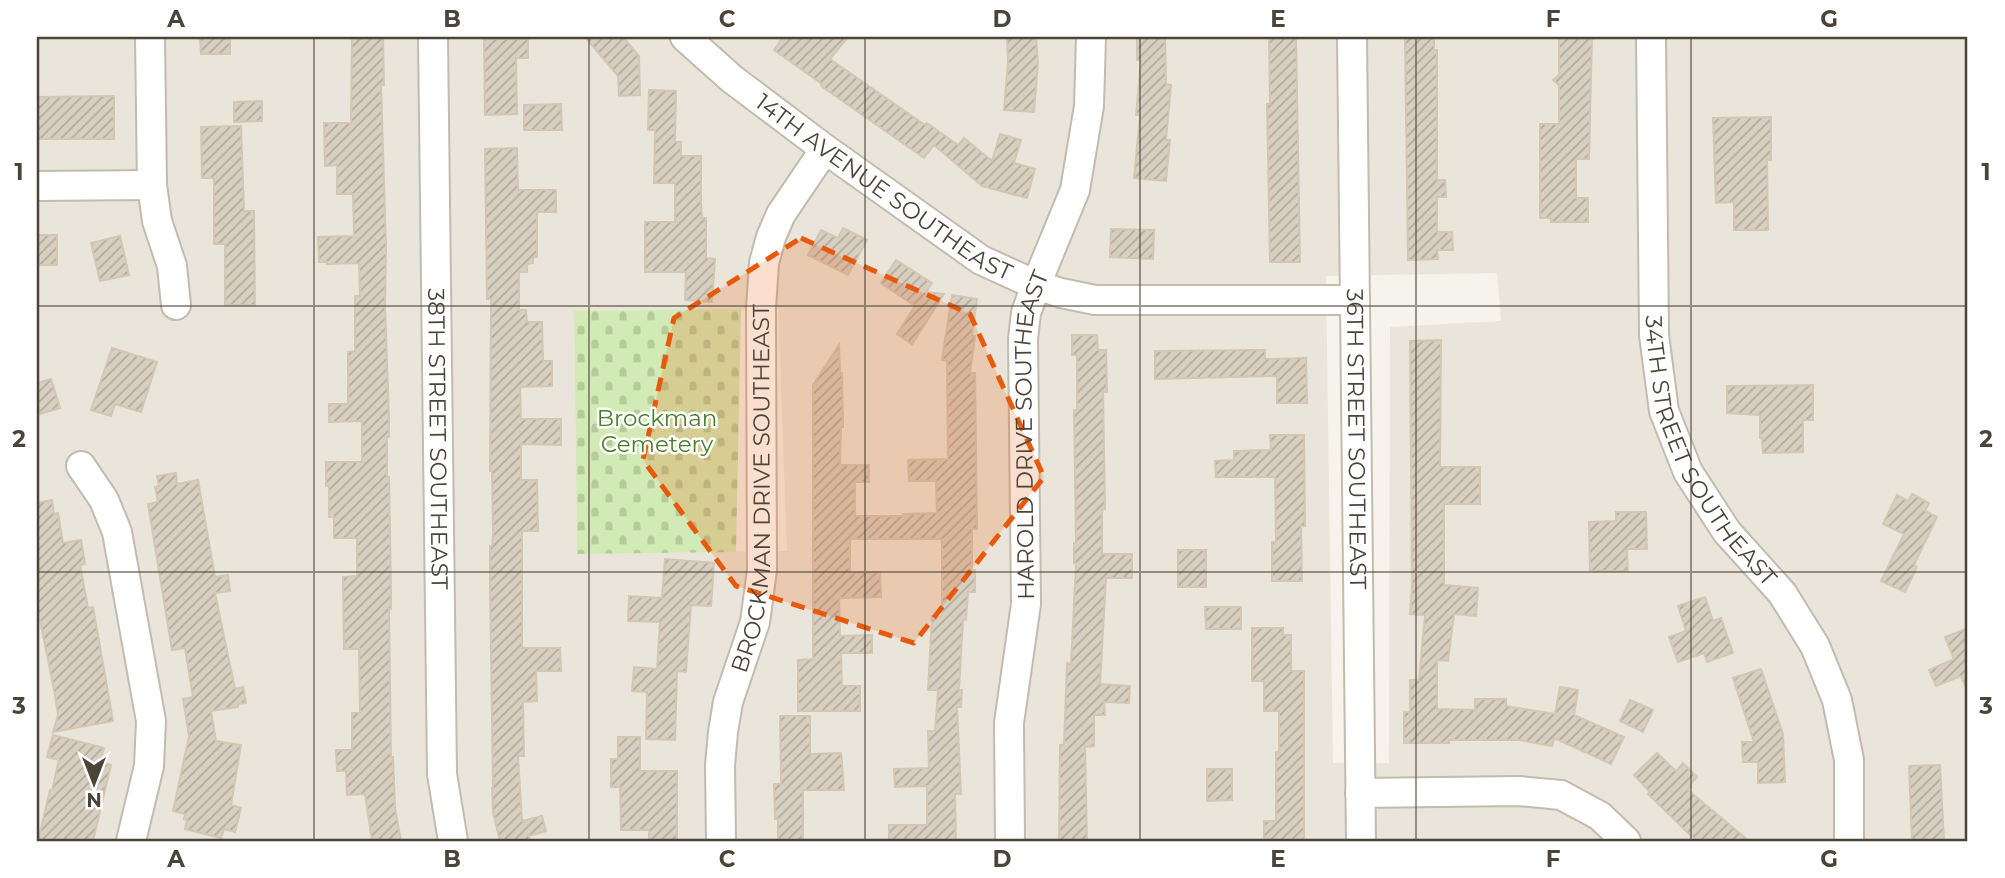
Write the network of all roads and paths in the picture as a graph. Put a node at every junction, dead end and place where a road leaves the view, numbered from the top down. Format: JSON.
{"nodes":[{"id":1,"x":150,"y":37,"type":"edge"},
{"id":2,"x":433,"y":37,"type":"edge"},
{"id":3,"x":685,"y":37,"type":"edge"},
{"id":4,"x":1091,"y":37,"type":"edge"},
{"id":5,"x":1352,"y":37,"type":"edge"},
{"id":6,"x":1651,"y":37,"type":"edge"},
{"id":7,"x":825,"y":149,"type":"junction"},
{"id":8,"x":152,"y":185,"type":"junction"},
{"id":9,"x":37,"y":186,"type":"edge"},
{"id":10,"x":1036,"y":285,"type":"junction"},
{"id":11,"x":1355,"y":300,"type":"junction"},
{"id":12,"x":176,"y":305,"type":"dead end"},
{"id":13,"x":81,"y":466,"type":"dead end"},
{"id":14,"x":1360,"y":793,"type":"junction"},
{"id":15,"x":131,"y":841,"type":"edge"},
{"id":16,"x":453,"y":841,"type":"edge"},
{"id":17,"x":721,"y":841,"type":"edge"},
{"id":18,"x":1010,"y":841,"type":"edge"},
{"id":19,"x":1361,"y":841,"type":"edge"},
{"id":20,"x":1626,"y":841,"type":"edge"},
{"id":21,"x":1849,"y":841,"type":"edge"}],
"edges":[{"from":1,"to":8,"type":"street"},
{"from":2,"to":16,"type":"street","name":"38TH STREET SOUTHEAST"},
{"from":3,"to":7,"type":"street","name":"14TH AVENUE SOUTHEAST"},
{"from":4,"to":10,"type":"street","name":"HAROLD DRIVE SOUTHEAST"},
{"from":5,"to":11,"type":"street","name":"36TH STREET SOUTHEAST"},
{"from":6,"to":21,"type":"street","name":"34TH STREET SOUTHEAST"},
{"from":7,"to":10,"type":"street","name":"14TH AVENUE SOUTHEAST"},
{"from":7,"to":17,"type":"street","name":"BROCKMAN DRIVE SOUTHEAST"},
{"from":8,"to":9,"type":"street"},
{"from":8,"to":12,"type":"street"},
{"from":10,"to":11,"type":"street","name":"14TH AVENUE SOUTHEAST"},
{"from":10,"to":18,"type":"street","name":"HAROLD DRIVE SOUTHEAST"},
{"from":11,"to":14,"type":"street","name":"36TH STREET SOUTHEAST"},
{"from":13,"to":15,"type":"street"},
{"from":14,"to":19,"type":"street","name":"36TH STREET SOUTHEAST"},
{"from":14,"to":20,"type":"street"}]}
